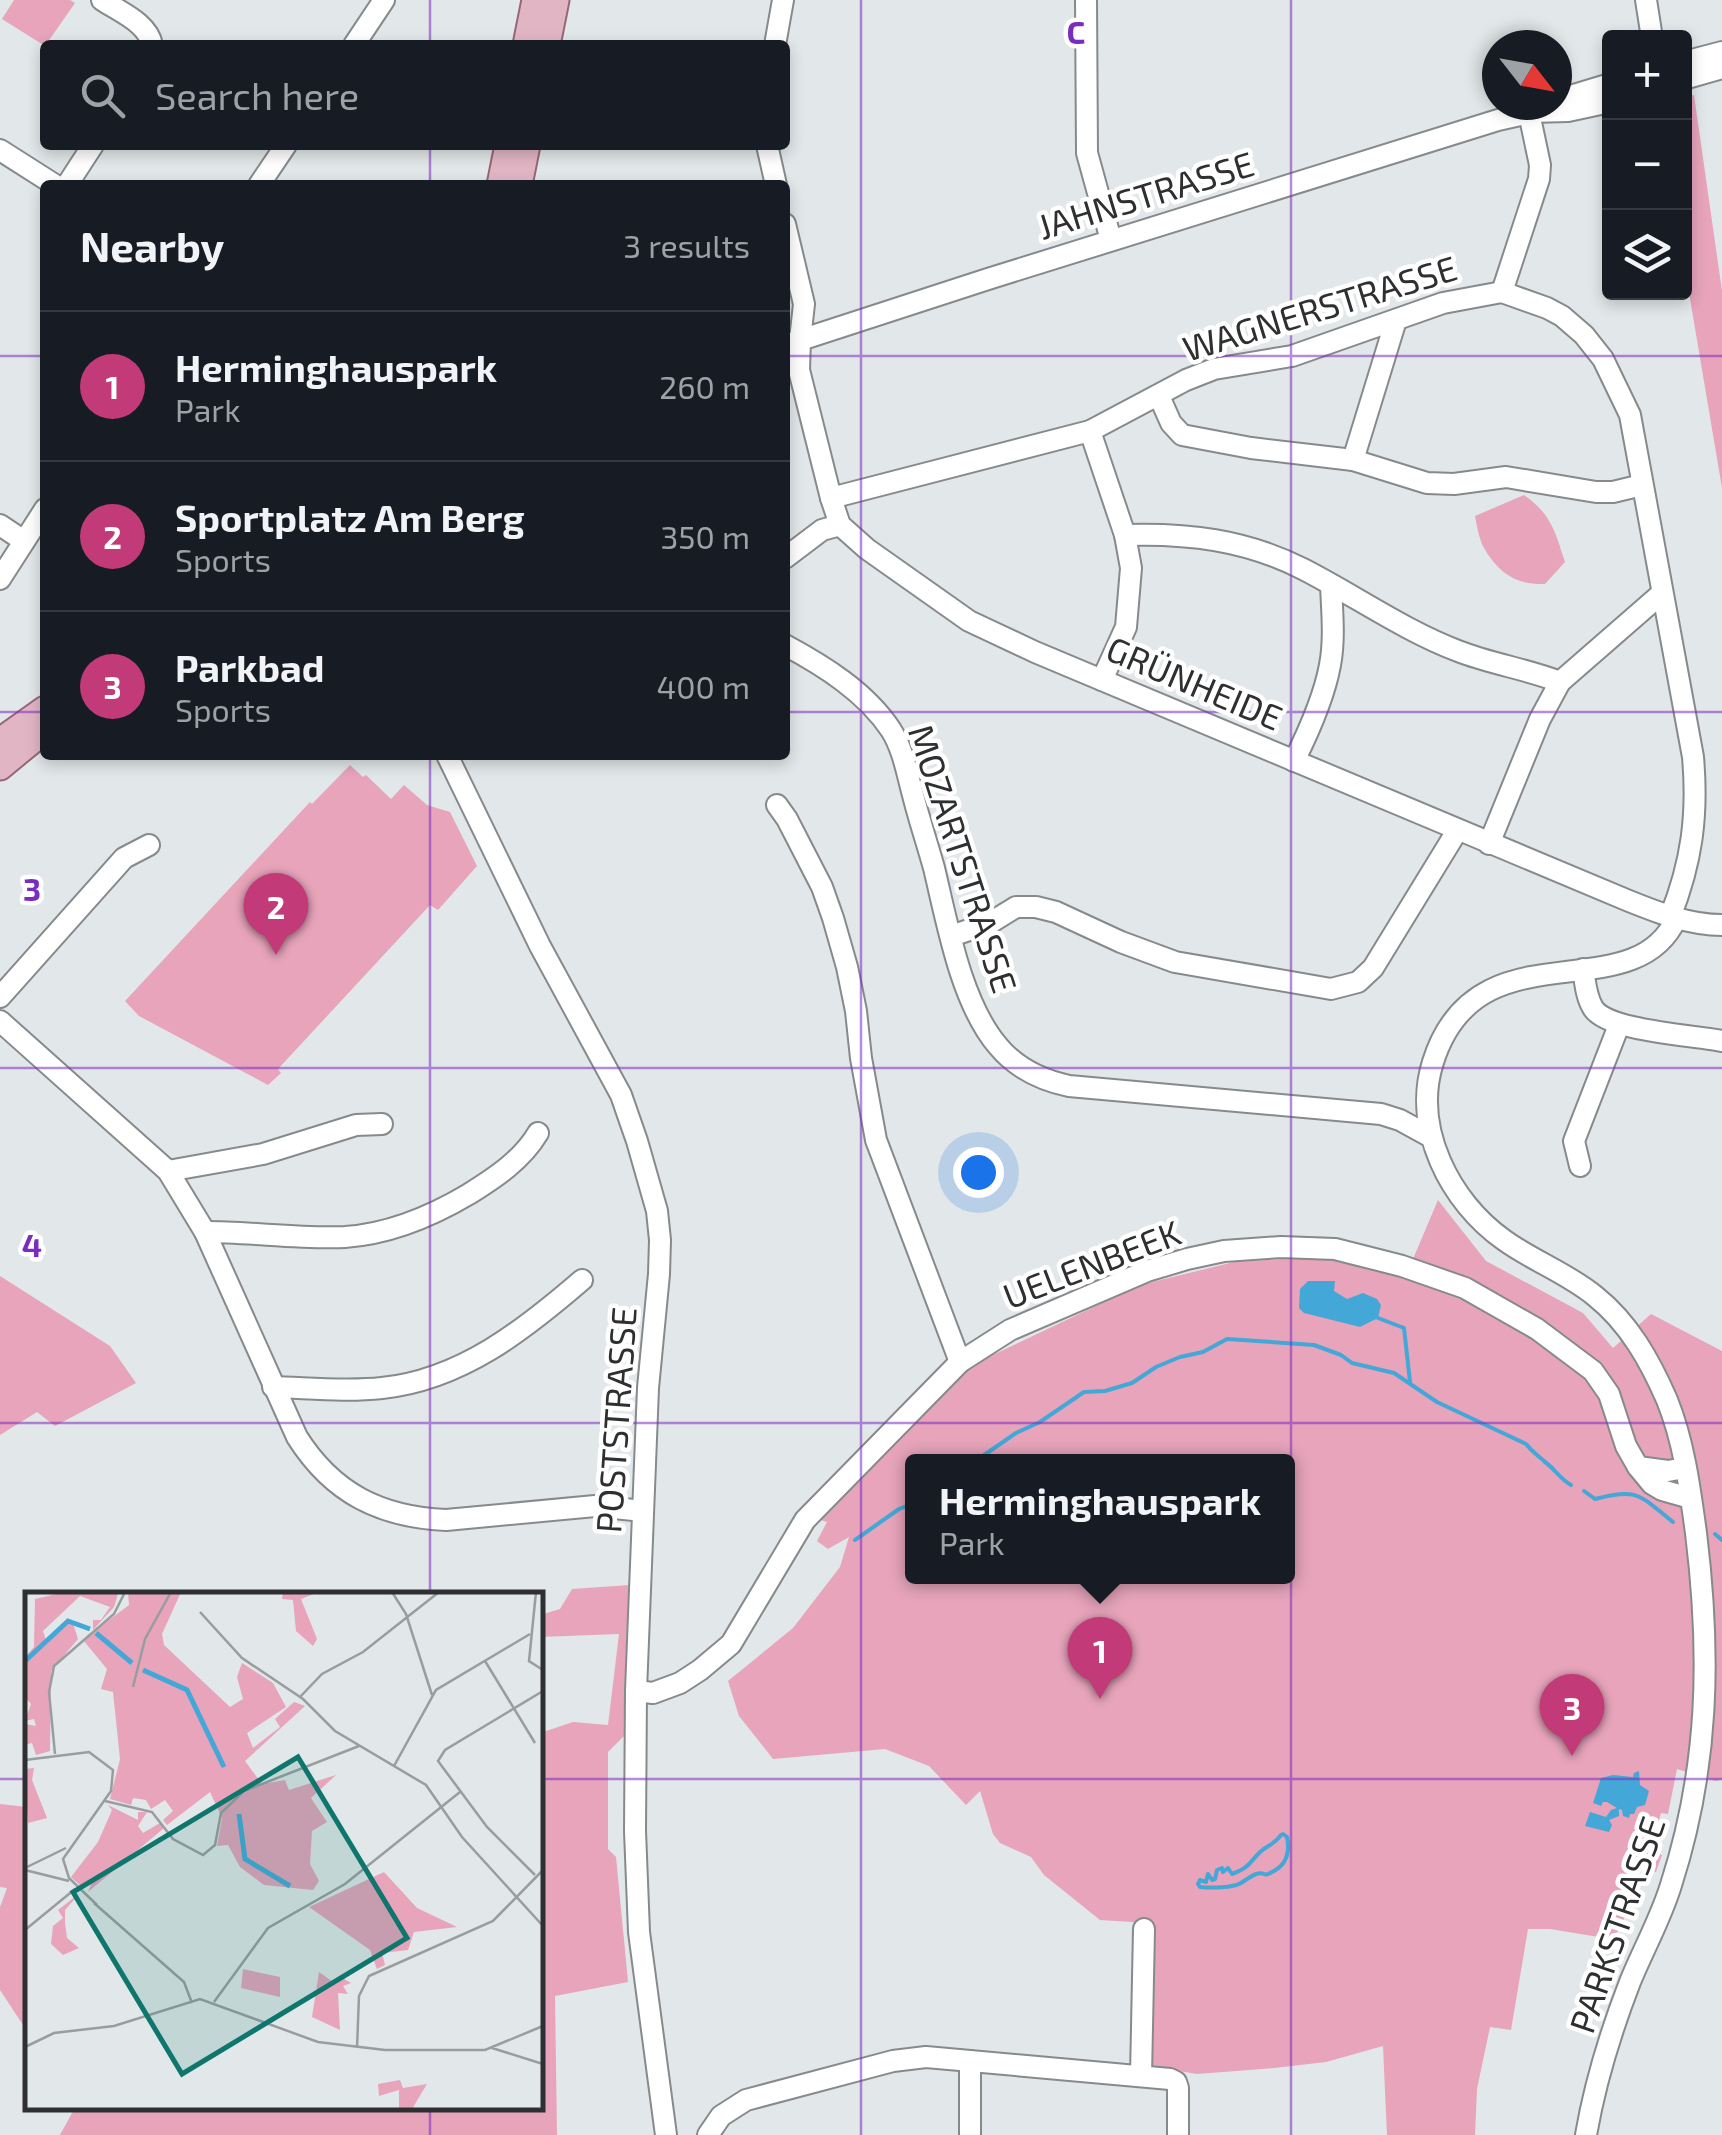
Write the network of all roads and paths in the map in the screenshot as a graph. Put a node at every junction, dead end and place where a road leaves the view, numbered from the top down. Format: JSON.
{"nodes":[{"id":1,"x":102,"y":0,"type":"edge"},
{"id":2,"x":384,"y":0,"type":"edge"},
{"id":3,"x":535,"y":0,"type":"edge"},
{"id":4,"x":556,"y":0,"type":"edge"},
{"id":5,"x":783,"y":0,"type":"edge"},
{"id":6,"x":1086,"y":0,"type":"edge"},
{"id":7,"x":1646,"y":0,"type":"edge"},
{"id":8,"x":1651,"y":30,"type":"edge"},
{"id":9,"x":152,"y":40,"type":"edge"},
{"id":10,"x":357,"y":40,"type":"edge"},
{"id":11,"x":527,"y":40,"type":"edge"},
{"id":12,"x":548,"y":40,"type":"edge"},
{"id":13,"x":776,"y":40,"type":"edge"},
{"id":14,"x":1722,"y":52,"type":"edge"},
{"id":15,"x":1692,"y":60,"type":"edge"},
{"id":16,"x":1722,"y":68,"type":"edge"},
{"id":17,"x":1692,"y":76,"type":"edge"},
{"id":18,"x":1602,"y":86,"type":"edge"},
{"id":19,"x":1572,"y":95,"type":"edge"},
{"id":20,"x":1602,"y":104,"type":"edge"},
{"id":21,"x":1572,"y":110,"type":"edge"},
{"id":22,"x":1498,"y":120,"type":"edge"},
{"id":23,"x":1538,"y":120,"type":"edge"},
{"id":24,"x":0,"y":150,"type":"edge"},
{"id":25,"x":89,"y":150,"type":"edge"},
{"id":26,"x":283,"y":150,"type":"edge"},
{"id":27,"x":507,"y":150,"type":"edge"},
{"id":28,"x":526,"y":150,"type":"edge"},
{"id":29,"x":769,"y":150,"type":"edge"},
{"id":30,"x":46,"y":180,"type":"edge"},
{"id":31,"x":70,"y":180,"type":"edge"},
{"id":32,"x":262,"y":180,"type":"edge"},
{"id":33,"x":501,"y":180,"type":"edge"},
{"id":34,"x":520,"y":180,"type":"edge"},
{"id":35,"x":775,"y":180,"type":"edge"},
{"id":36,"x":1112,"y":240,"type":"junction"},
{"id":37,"x":790,"y":245,"type":"edge"},
{"id":38,"x":1502,"y":292,"type":"junction"},
{"id":39,"x":1396,"y":320,"type":"junction"},
{"id":40,"x":792,"y":342,"type":"edge"},
{"id":41,"x":1159,"y":396,"type":"junction"},
{"id":42,"x":1090,"y":431,"type":"junction"},
{"id":43,"x":1353,"y":460,"type":"junction"},
{"id":44,"x":1642,"y":485,"type":"junction"},
{"id":45,"x":831,"y":498,"type":"junction"},
{"id":46,"x":40,"y":517,"type":"edge"},
{"id":47,"x":840,"y":524,"type":"junction"},
{"id":48,"x":0,"y":525,"type":"edge"},
{"id":49,"x":1125,"y":535,"type":"junction"},
{"id":50,"x":24,"y":541,"type":"junction"},
{"id":51,"x":790,"y":554,"type":"edge"},
{"id":52,"x":0,"y":579,"type":"edge"},
{"id":53,"x":1331,"y":585,"type":"junction"},
{"id":54,"x":1661,"y":594,"type":"junction"},
{"id":55,"x":790,"y":648,"type":"edge"},
{"id":56,"x":1102,"y":680,"type":"junction"},
{"id":57,"x":1560,"y":682,"type":"junction"},
{"id":58,"x":40,"y":713,"type":"edge"},
{"id":59,"x":40,"y":734,"type":"edge"},
{"id":60,"x":0,"y":742,"type":"edge"},
{"id":61,"x":448,"y":760,"type":"edge"},
{"id":62,"x":1294,"y":762,"type":"junction"},
{"id":63,"x":0,"y":767,"type":"edge"},
{"id":64,"x":777,"y":805,"type":"dead end"},
{"id":65,"x":1457,"y":830,"type":"junction"},
{"id":66,"x":1489,"y":844,"type":"junction"},
{"id":67,"x":150,"y":845,"type":"dead end"},
{"id":68,"x":1673,"y":918,"type":"junction"},
{"id":69,"x":1722,"y":926,"type":"edge"},
{"id":70,"x":951,"y":936,"type":"junction"},
{"id":71,"x":1583,"y":969,"type":"junction"},
{"id":72,"x":0,"y":997,"type":"edge"},
{"id":73,"x":0,"y":1022,"type":"edge"},
{"id":74,"x":1619,"y":1025,"type":"junction"},
{"id":75,"x":1722,"y":1041,"type":"edge"},
{"id":76,"x":382,"y":1124,"type":"dead end"},
{"id":77,"x":538,"y":1133,"type":"dead end"},
{"id":78,"x":1431,"y":1137,"type":"junction"},
{"id":79,"x":1580,"y":1166,"type":"dead end"},
{"id":80,"x":168,"y":1172,"type":"junction"},
{"id":81,"x":205,"y":1232,"type":"junction"},
{"id":82,"x":582,"y":1280,"type":"dead end"},
{"id":83,"x":960,"y":1362,"type":"junction"},
{"id":84,"x":274,"y":1387,"type":"junction"},
{"id":85,"x":1638,"y":1467,"type":"junction"},
{"id":86,"x":1685,"y":1468,"type":"junction"},
{"id":87,"x":1690,"y":1498,"type":"junction"},
{"id":88,"x":643,"y":1511,"type":"junction"},
{"id":89,"x":636,"y":1692,"type":"junction"},
{"id":90,"x":1144,"y":1929,"type":"dead end"},
{"id":91,"x":970,"y":2061,"type":"junction"},
{"id":92,"x":1141,"y":2076,"type":"junction"},
{"id":93,"x":666,"y":2135,"type":"edge"},
{"id":94,"x":708,"y":2135,"type":"edge"},
{"id":95,"x":970,"y":2135,"type":"edge"},
{"id":96,"x":1178,"y":2135,"type":"edge"},
{"id":97,"x":1586,"y":2135,"type":"edge"}],
"edges":[{"from":1,"to":9,"type":"street"},
{"from":2,"to":10,"type":"street"},
{"from":3,"to":11,"type":"main road"},
{"from":4,"to":12,"type":"main road"},
{"from":5,"to":13,"type":"street"},
{"from":6,"to":36,"type":"street"},
{"from":7,"to":8,"type":"street"},
{"from":14,"to":15,"type":"street"},
{"from":16,"to":17,"type":"street"},
{"from":18,"to":19,"type":"street"},
{"from":20,"to":21,"type":"street","name":"JAHNSTRASSE"},
{"from":22,"to":36,"type":"street","name":"JAHNSTRASSE"},
{"from":23,"to":38,"type":"street","name":"WAGNERSTRASSE"},
{"from":24,"to":30,"type":"street"},
{"from":25,"to":31,"type":"street"},
{"from":26,"to":32,"type":"street"},
{"from":27,"to":33,"type":"main road"},
{"from":28,"to":34,"type":"main road"},
{"from":29,"to":35,"type":"street"},
{"from":36,"to":40,"type":"street","name":"JAHNSTRASSE"},
{"from":37,"to":40,"type":"street","name":"GRÜNHEIDE"},
{"from":38,"to":39,"type":"street","name":"WAGNERSTRASSE"},
{"from":38,"to":44,"type":"street","name":"WAGNERSTRASSE"},
{"from":39,"to":41,"type":"street","name":"WAGNERSTRASSE"},
{"from":39,"to":43,"type":"street"},
{"from":40,"to":45,"type":"street","name":"GRÜNHEIDE"},
{"from":41,"to":42,"type":"street","name":"WAGNERSTRASSE"},
{"from":41,"to":43,"type":"street"},
{"from":42,"to":45,"type":"street","name":"WAGNERSTRASSE"},
{"from":42,"to":49,"type":"street"},
{"from":43,"to":44,"type":"street"},
{"from":44,"to":54,"type":"street","name":"WAGNERSTRASSE"},
{"from":45,"to":47,"type":"street","name":"GRÜNHEIDE"},
{"from":46,"to":50,"type":"street"},
{"from":47,"to":51,"type":"street"},
{"from":47,"to":56,"type":"street","name":"GRÜNHEIDE"},
{"from":48,"to":50,"type":"street"},
{"from":49,"to":53,"type":"street"},
{"from":49,"to":56,"type":"street"},
{"from":50,"to":52,"type":"street"},
{"from":53,"to":57,"type":"street"},
{"from":53,"to":62,"type":"street"},
{"from":54,"to":57,"type":"street"},
{"from":54,"to":68,"type":"street","name":"WAGNERSTRASSE"},
{"from":55,"to":70,"type":"street","name":"MOZARTSTRASSE"},
{"from":56,"to":62,"type":"street","name":"GRÜNHEIDE"},
{"from":57,"to":66,"type":"street"},
{"from":58,"to":60,"type":"main road"},
{"from":59,"to":63,"type":"main road"},
{"from":61,"to":88,"type":"street","name":"POSTSTRASSE"},
{"from":62,"to":65,"type":"street","name":"GRÜNHEIDE"},
{"from":64,"to":83,"type":"street"},
{"from":65,"to":66,"type":"street","name":"GRÜNHEIDE"},
{"from":65,"to":70,"type":"street"},
{"from":66,"to":68,"type":"street","name":"GRÜNHEIDE"},
{"from":67,"to":72,"type":"street"},
{"from":68,"to":69,"type":"street","name":"GRÜNHEIDE"},
{"from":68,"to":71,"type":"street","name":"PARKSTRASSE"},
{"from":70,"to":78,"type":"street","name":"MOZARTSTRASSE"},
{"from":71,"to":74,"type":"street"},
{"from":71,"to":78,"type":"street","name":"PARKSTRASSE"},
{"from":73,"to":80,"type":"street"},
{"from":74,"to":75,"type":"street"},
{"from":74,"to":79,"type":"street"},
{"from":76,"to":80,"type":"street"},
{"from":77,"to":81,"type":"street"},
{"from":78,"to":86,"type":"street","name":"PARKSTRASSE"},
{"from":80,"to":81,"type":"street"},
{"from":81,"to":84,"type":"street"},
{"from":82,"to":84,"type":"street"},
{"from":83,"to":85,"type":"street","name":"UELENBEEK"},
{"from":83,"to":89,"type":"street","name":"UELENBEEK"},
{"from":84,"to":88,"type":"street"},
{"from":85,"to":86,"type":"street"},
{"from":85,"to":87,"type":"street"},
{"from":86,"to":87,"type":"street","name":"PARKSTRASSE"},
{"from":87,"to":97,"type":"street","name":"PARKSTRASSE"},
{"from":88,"to":89,"type":"street","name":"POSTSTRASSE"},
{"from":89,"to":93,"type":"street","name":"POSTSTRASSE"},
{"from":90,"to":92,"type":"street"},
{"from":91,"to":92,"type":"street"},
{"from":91,"to":94,"type":"street"},
{"from":91,"to":95,"type":"street"},
{"from":92,"to":96,"type":"street"}]}
